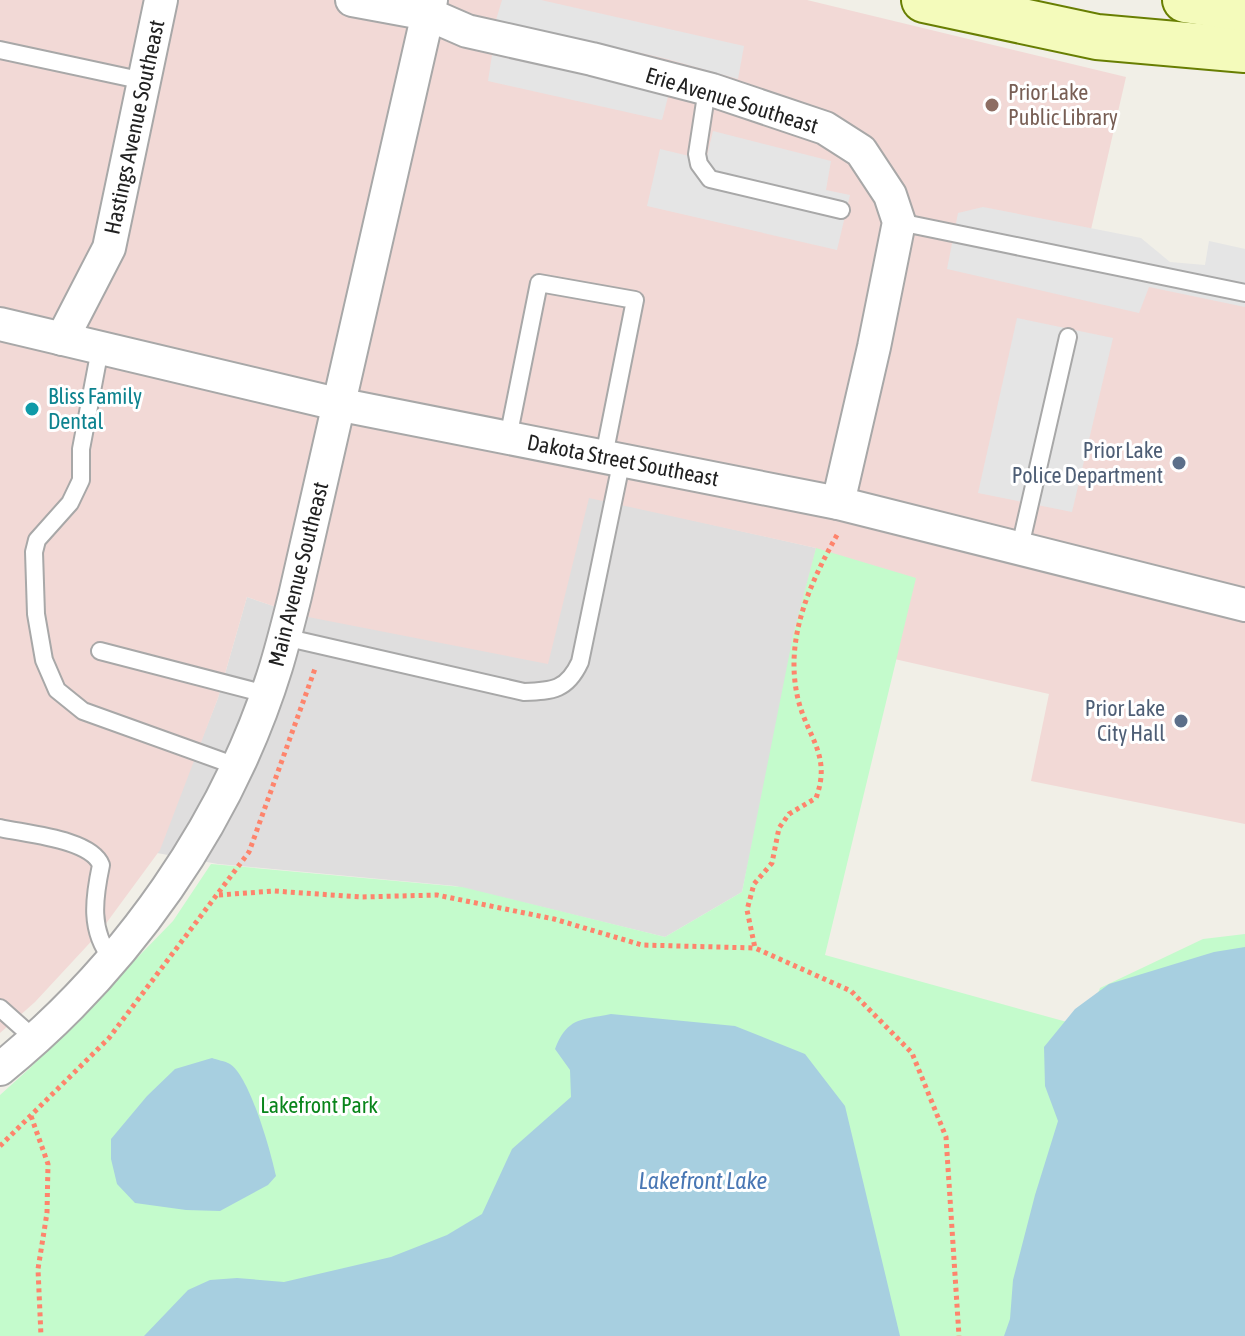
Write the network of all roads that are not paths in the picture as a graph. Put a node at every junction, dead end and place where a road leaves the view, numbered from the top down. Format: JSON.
{"nodes":[{"id":1,"x":161,"y":0,"type":"edge"},
{"id":2,"x":352,"y":0,"type":"edge"},
{"id":3,"x":924,"y":0,"type":"edge"},
{"id":4,"x":1185,"y":0,"type":"edge"},
{"id":5,"x":429,"y":7,"type":"edge"},
{"id":6,"x":1245,"y":9,"type":"edge"},
{"id":7,"x":0,"y":50,"type":"edge"},
{"id":8,"x":1245,"y":50,"type":"edge"},
{"id":9,"x":144,"y":81,"type":"junction"},
{"id":10,"x":707,"y":89,"type":"junction"},
{"id":11,"x":841,"y":210,"type":"dead end"},
{"id":12,"x":899,"y":222,"type":"junction"},
{"id":13,"x":1245,"y":293,"type":"edge"},
{"id":14,"x":0,"y":324,"type":"edge"},
{"id":15,"x":1068,"y":337,"type":"dead end"},
{"id":16,"x":62,"y":339,"type":"junction"},
{"id":17,"x":100,"y":349,"type":"junction"},
{"id":18,"x":337,"y":404,"type":"junction"},
{"id":19,"x":508,"y":438,"type":"junction"},
{"id":20,"x":613,"y":458,"type":"junction"},
{"id":21,"x":838,"y":503,"type":"junction"},
{"id":22,"x":1020,"y":547,"type":"junction"},
{"id":23,"x":1245,"y":605,"type":"edge"},
{"id":24,"x":284,"y":637,"type":"junction"},
{"id":25,"x":100,"y":651,"type":"dead end"},
{"id":26,"x":266,"y":694,"type":"junction"},
{"id":27,"x":236,"y":766,"type":"junction"},
{"id":28,"x":0,"y":828,"type":"edge"},
{"id":29,"x":112,"y":959,"type":"junction"},
{"id":30,"x":0,"y":1008,"type":"edge"},
{"id":31,"x":36,"y":1040,"type":"junction"},
{"id":32,"x":0,"y":1069,"type":"edge"}],
"edges":[{"from":1,"to":9,"type":"street","name":"Hastings Avenue Southeast"},
{"from":2,"to":5,"type":"street"},
{"from":3,"to":8,"type":"main road"},
{"from":4,"to":6,"type":"main road"},
{"from":5,"to":10,"type":"street","name":"Erie Avenue Southeast"},
{"from":5,"to":18,"type":"street","name":"Main Avenue Southeast"},
{"from":7,"to":9,"type":"lane"},
{"from":9,"to":16,"type":"street","name":"Hastings Avenue Southeast"},
{"from":10,"to":11,"type":"lane"},
{"from":10,"to":12,"type":"street","name":"Erie Avenue Southeast"},
{"from":12,"to":13,"type":"lane"},
{"from":12,"to":21,"type":"street"},
{"from":14,"to":16,"type":"street","name":"Dakota Street Southeast"},
{"from":15,"to":22,"type":"lane"},
{"from":16,"to":17,"type":"street","name":"Dakota Street Southeast"},
{"from":17,"to":18,"type":"street","name":"Dakota Street Southeast"},
{"from":17,"to":27,"type":"lane"},
{"from":18,"to":19,"type":"street","name":"Dakota Street Southeast"},
{"from":18,"to":24,"type":"street","name":"Main Avenue Southeast"},
{"from":19,"to":20,"type":"street","name":"Dakota Street Southeast"},
{"from":19,"to":20,"type":"lane"},
{"from":20,"to":21,"type":"street","name":"Dakota Street Southeast"},
{"from":20,"to":24,"type":"lane"},
{"from":21,"to":22,"type":"street","name":"Dakota Street Southeast"},
{"from":22,"to":23,"type":"street","name":"Dakota Street Southeast"},
{"from":24,"to":26,"type":"street","name":"Main Avenue Southeast"},
{"from":25,"to":26,"type":"lane"},
{"from":26,"to":27,"type":"street","name":"Main Avenue Southeast"},
{"from":27,"to":29,"type":"street","name":"Main Avenue Southeast"},
{"from":28,"to":29,"type":"lane"},
{"from":29,"to":31,"type":"street","name":"Main Avenue Southeast"},
{"from":30,"to":31,"type":"lane"},
{"from":31,"to":32,"type":"street","name":"Main Avenue Southeast"}]}
